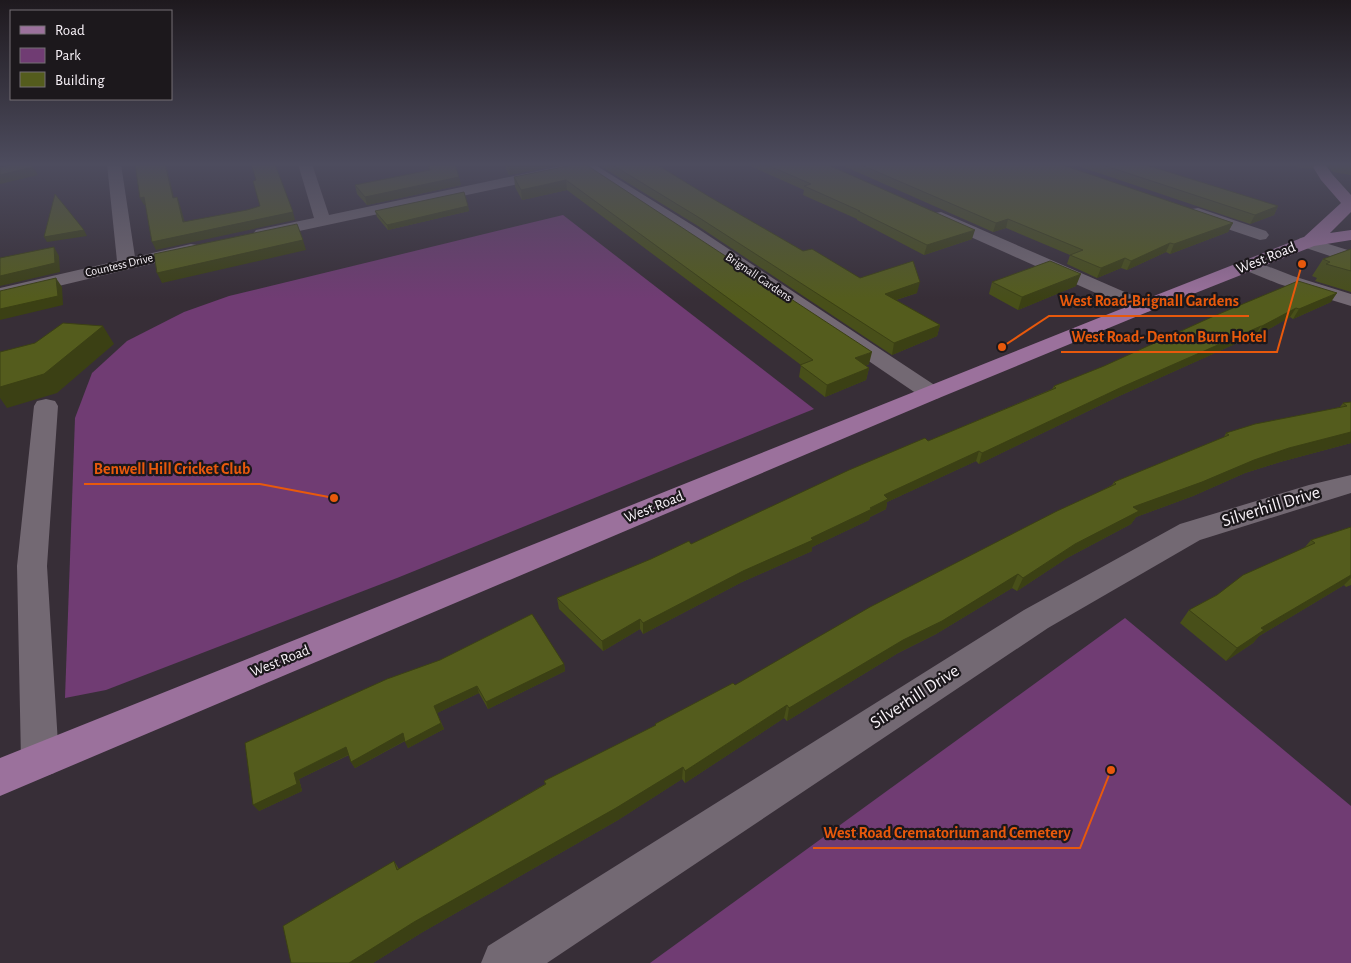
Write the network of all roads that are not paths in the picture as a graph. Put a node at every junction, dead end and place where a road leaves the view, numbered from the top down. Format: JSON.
{"nodes":[{"id":1,"x":120,"y":209,"type":"edge"},
{"id":2,"x":319,"y":209,"type":"edge"},
{"id":3,"x":370,"y":209,"type":"edge"},
{"id":4,"x":657,"y":209,"type":"edge"},
{"id":5,"x":923,"y":209,"type":"edge"},
{"id":6,"x":1185,"y":209,"type":"edge"},
{"id":7,"x":1327,"y":209,"type":"edge"},
{"id":8,"x":1344,"y":209,"type":"edge"},
{"id":9,"x":323,"y":221,"type":"junction"},
{"id":10,"x":1260,"y":235,"type":"dead end"},
{"id":11,"x":1351,"y":235,"type":"edge"},
{"id":12,"x":1315,"y":236,"type":"junction"},
{"id":13,"x":248,"y":237,"type":"edge"},
{"id":14,"x":211,"y":245,"type":"edge"},
{"id":15,"x":1351,"y":257,"type":"edge"},
{"id":16,"x":127,"y":263,"type":"junction"},
{"id":17,"x":1249,"y":265,"type":"junction"},
{"id":18,"x":0,"y":294,"type":"edge"},
{"id":19,"x":1351,"y":300,"type":"edge"},
{"id":20,"x":1142,"y":308,"type":"junction"},
{"id":21,"x":931,"y":393,"type":"junction"},
{"id":22,"x":46,"y":406,"type":"dead end"},
{"id":23,"x":1351,"y":484,"type":"edge"},
{"id":24,"x":40,"y":760,"type":"junction"},
{"id":25,"x":0,"y":777,"type":"edge"},
{"id":26,"x":505,"y":963,"type":"edge"}],
"edges":[{"from":1,"to":16,"type":"street"},
{"from":2,"to":9,"type":"street"},
{"from":3,"to":9,"type":"street"},
{"from":4,"to":21,"type":"street","name":"Brignall Gardens"},
{"from":5,"to":20,"type":"street"},
{"from":6,"to":10,"type":"street"},
{"from":7,"to":12,"type":"main road"},
{"from":8,"to":12,"type":"main road","name":"West Road"},
{"from":9,"to":13,"type":"street"},
{"from":11,"to":12,"type":"main road","name":"West Road"},
{"from":12,"to":15,"type":"street"},
{"from":12,"to":17,"type":"main road","name":"West Road"},
{"from":14,"to":16,"type":"street","name":"Countess Drive"},
{"from":16,"to":18,"type":"street","name":"Countess Drive"},
{"from":17,"to":19,"type":"street"},
{"from":17,"to":20,"type":"main road","name":"West Road"},
{"from":20,"to":21,"type":"main road","name":"West Road"},
{"from":21,"to":24,"type":"main road","name":"West Road"},
{"from":22,"to":24,"type":"street"},
{"from":23,"to":26,"type":"street","name":"Silverhill Drive"},
{"from":24,"to":25,"type":"main road","name":"West Road"}]}
